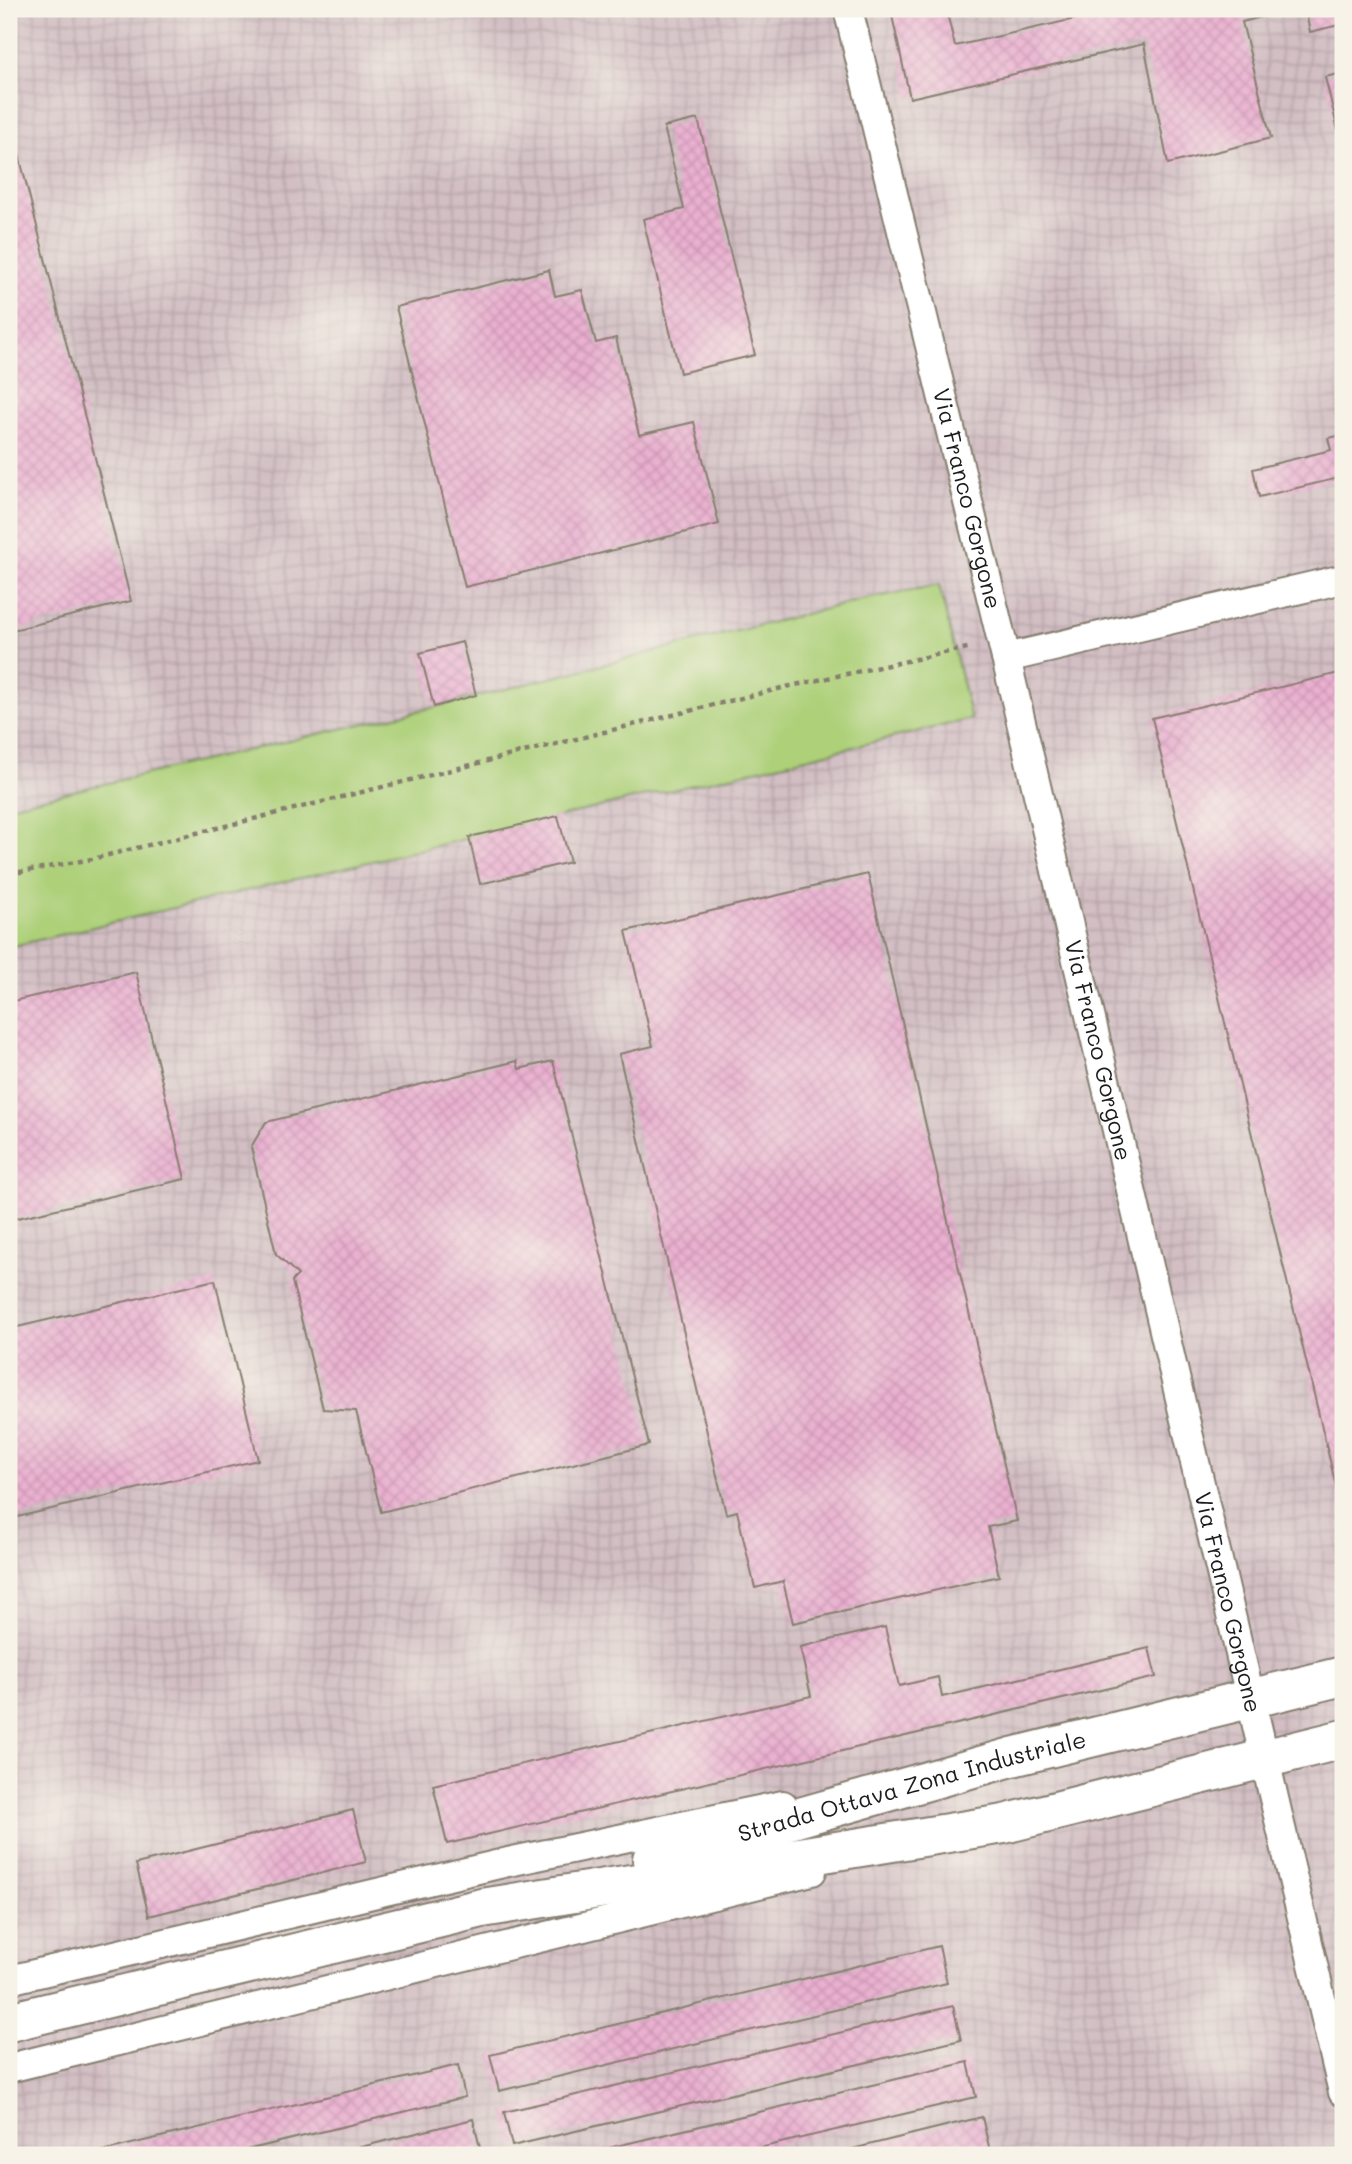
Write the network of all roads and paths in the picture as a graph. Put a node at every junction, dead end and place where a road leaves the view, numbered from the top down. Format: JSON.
{"nodes":[{"id":1,"x":848,"y":9,"type":"edge"},
{"id":2,"x":1343,"y":579,"type":"edge"},
{"id":3,"x":1004,"y":649,"type":"junction"},
{"id":4,"x":9,"y":874,"type":"edge"},
{"id":5,"x":1343,"y":1676,"type":"edge"},
{"id":6,"x":1249,"y":1699,"type":"junction"},
{"id":7,"x":1343,"y":1739,"type":"edge"},
{"id":8,"x":1012,"y":1757,"type":"junction"},
{"id":9,"x":1262,"y":1758,"type":"junction"},
{"id":10,"x":1004,"y":1824,"type":"junction"},
{"id":11,"x":482,"y":1908,"type":"junction"},
{"id":12,"x":9,"y":1980,"type":"edge"},
{"id":13,"x":9,"y":2022,"type":"edge"},
{"id":14,"x":9,"y":2068,"type":"edge"},
{"id":15,"x":1343,"y":2092,"type":"edge"}],
"edges":[{"from":1,"to":3,"type":"street","name":"Via Franco Gorgone"},
{"from":2,"to":3,"type":"street"},
{"from":3,"to":4,"type":"path"},
{"from":3,"to":6,"type":"street","name":"Via Franco Gorgone"},
{"from":5,"to":6,"type":"main road","name":"Strada Ottava Zona Industriale"},
{"from":6,"to":8,"type":"main road","name":"Strada Ottava Zona Industriale"},
{"from":6,"to":9,"type":"street","name":"Via Franco Gorgone"},
{"from":7,"to":9,"type":"main road"},
{"from":8,"to":11,"type":"main road","name":"Strada Ottava Zona Industriale"},
{"from":8,"to":12,"type":"street"},
{"from":9,"to":10,"type":"main road"},
{"from":9,"to":15,"type":"street","name":"Via Franco Gorgone"},
{"from":10,"to":11,"type":"main road"},
{"from":10,"to":14,"type":"street"},
{"from":11,"to":13,"type":"main road"}]}
